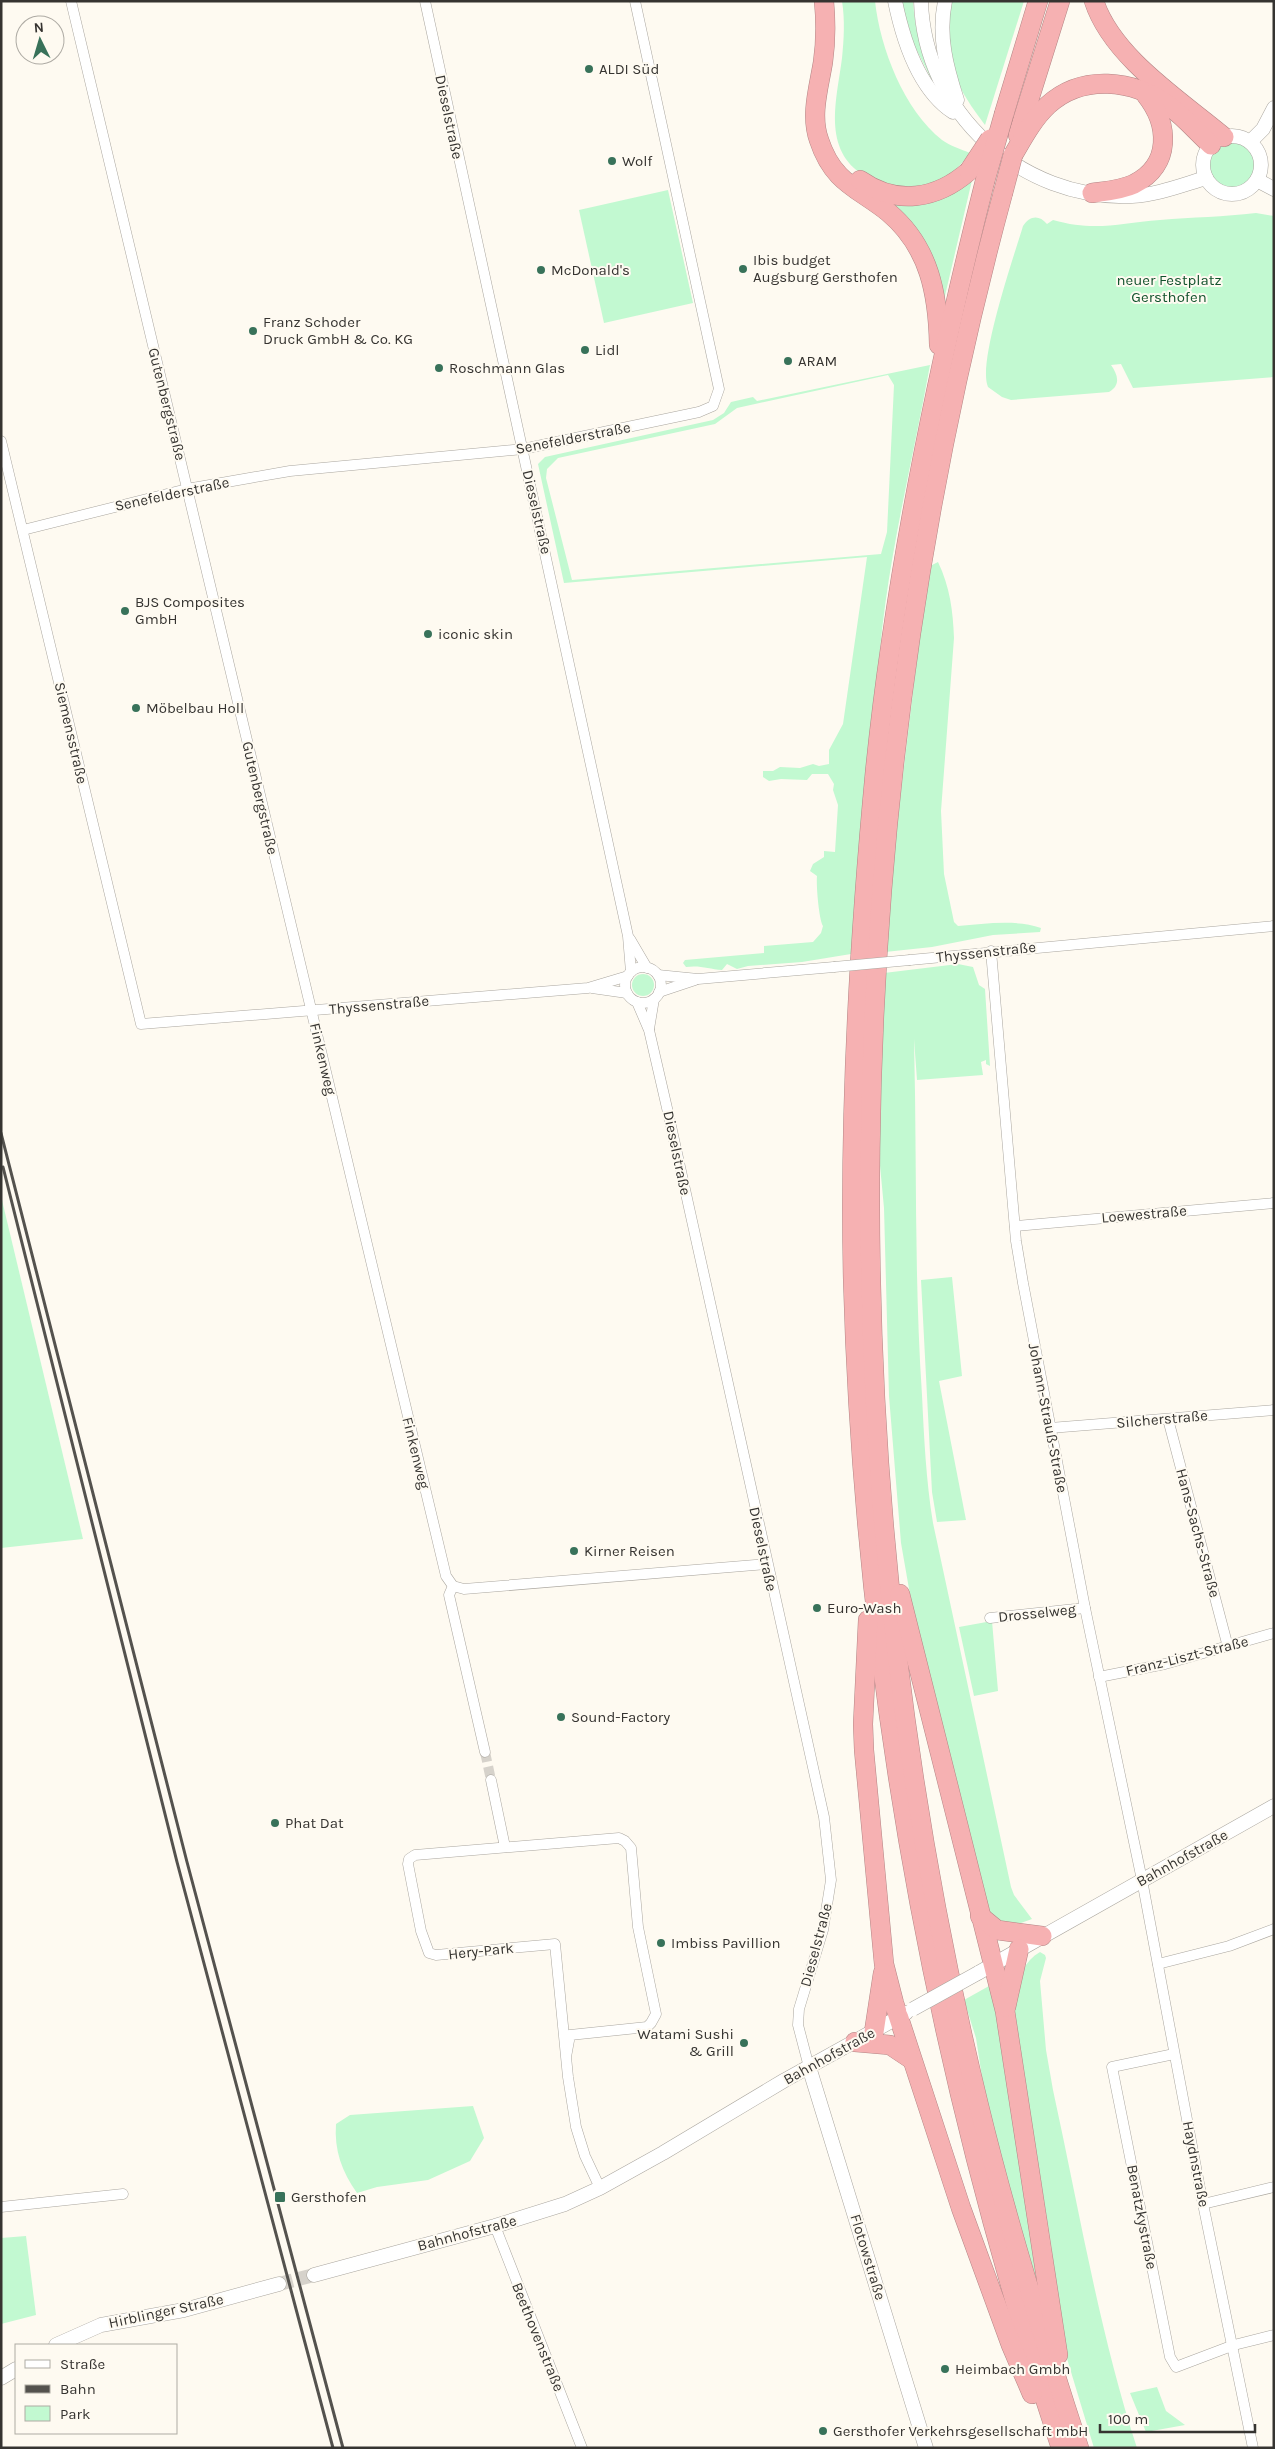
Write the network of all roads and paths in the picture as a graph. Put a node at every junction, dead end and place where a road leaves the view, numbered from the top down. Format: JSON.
{"nodes":[{"id":1,"x":71,"y":1,"type":"edge"},
{"id":2,"x":425,"y":1,"type":"edge"},
{"id":3,"x":635,"y":1,"type":"edge"},
{"id":4,"x":824,"y":1,"type":"edge"},
{"id":5,"x":837,"y":1,"type":"edge"},
{"id":6,"x":895,"y":1,"type":"edge"},
{"id":7,"x":921,"y":1,"type":"edge"},
{"id":8,"x":945,"y":1,"type":"edge"},
{"id":9,"x":1038,"y":1,"type":"edge"},
{"id":10,"x":1060,"y":1,"type":"edge"},
{"id":11,"x":1094,"y":1,"type":"edge"},
{"id":12,"x":1144,"y":92,"type":"junction"},
{"id":13,"x":1274,"y":108,"type":"edge"},
{"id":14,"x":1004,"y":114,"type":"junction"},
{"id":15,"x":962,"y":117,"type":"junction"},
{"id":16,"x":1024,"y":128,"type":"junction"},
{"id":17,"x":1217,"y":141,"type":"junction"},
{"id":18,"x":1250,"y":142,"type":"junction"},
{"id":19,"x":1206,"y":178,"type":"junction"},
{"id":20,"x":1257,"y":180,"type":"junction"},
{"id":21,"x":1274,"y":189,"type":"edge"},
{"id":22,"x":1092,"y":193,"type":"junction"},
{"id":23,"x":940,"y":374,"type":"junction"},
{"id":24,"x":1,"y":441,"type":"edge"},
{"id":25,"x":523,"y":449,"type":"junction"},
{"id":26,"x":187,"y":489,"type":"junction"},
{"id":27,"x":22,"y":530,"type":"junction"},
{"id":28,"x":1274,"y":926,"type":"edge"},
{"id":29,"x":628,"y":936,"type":"junction"},
{"id":30,"x":991,"y":951,"type":"junction"},
{"id":31,"x":647,"y":968,"type":"junction"},
{"id":32,"x":629,"y":974,"type":"junction"},
{"id":33,"x":658,"y":975,"type":"junction"},
{"id":34,"x":698,"y":979,"type":"junction"},
{"id":35,"x":588,"y":988,"type":"junction"},
{"id":36,"x":627,"y":993,"type":"junction"},
{"id":37,"x":657,"y":996,"type":"junction"},
{"id":38,"x":637,"y":1002,"type":"junction"},
{"id":39,"x":311,"y":1011,"type":"junction"},
{"id":40,"x":141,"y":1024,"type":"joint"},
{"id":41,"x":649,"y":1030,"type":"junction"},
{"id":42,"x":1274,"y":1203,"type":"edge"},
{"id":43,"x":1015,"y":1226,"type":"junction"},
{"id":44,"x":1274,"y":1410,"type":"edge"},
{"id":45,"x":1168,"y":1419,"type":"junction"},
{"id":46,"x":1050,"y":1428,"type":"junction"},
{"id":47,"x":884,"y":1534,"type":"junction"},
{"id":48,"x":766,"y":1564,"type":"junction"},
{"id":49,"x":871,"y":1574,"type":"junction"},
{"id":50,"x":453,"y":1586,"type":"junction"},
{"id":51,"x":1085,"y":1608,"type":"junction"},
{"id":52,"x":990,"y":1618,"type":"dead end"},
{"id":53,"x":1274,"y":1633,"type":"edge"},
{"id":54,"x":1228,"y":1647,"type":"junction"},
{"id":55,"x":1099,"y":1677,"type":"junction"},
{"id":56,"x":485,"y":1752,"type":"tunnel mouth"},
{"id":57,"x":492,"y":1780,"type":"tunnel mouth"},
{"id":58,"x":1274,"y":1806,"type":"edge"},
{"id":59,"x":505,"y":1847,"type":"junction"},
{"id":60,"x":1142,"y":1880,"type":"junction"},
{"id":61,"x":980,"y":1916,"type":"junction"},
{"id":62,"x":1274,"y":1929,"type":"edge"},
{"id":63,"x":1042,"y":1936,"type":"junction"},
{"id":64,"x":1019,"y":1949,"type":"junction"},
{"id":65,"x":884,"y":1964,"type":"junction"},
{"id":66,"x":1158,"y":1964,"type":"junction"},
{"id":67,"x":985,"y":1969,"type":"junction"},
{"id":68,"x":1005,"y":2011,"type":"junction"},
{"id":69,"x":906,"y":2014,"type":"junction"},
{"id":70,"x":874,"y":2032,"type":"junction"},
{"id":71,"x":854,"y":2042,"type":"junction"},
{"id":72,"x":1174,"y":2054,"type":"junction"},
{"id":73,"x":566,"y":2057,"type":"junction"},
{"id":74,"x":911,"y":2060,"type":"junction"},
{"id":75,"x":809,"y":2067,"type":"junction"},
{"id":76,"x":1274,"y":2187,"type":"edge"},
{"id":77,"x":600,"y":2188,"type":"junction"},
{"id":78,"x":123,"y":2194,"type":"dead end"},
{"id":79,"x":1203,"y":2204,"type":"junction"},
{"id":80,"x":1,"y":2206,"type":"edge"},
{"id":81,"x":495,"y":2226,"type":"junction"},
{"id":82,"x":314,"y":2275,"type":"tunnel mouth"},
{"id":83,"x":280,"y":2284,"type":"tunnel mouth"},
{"id":84,"x":1274,"y":2335,"type":"edge"},
{"id":85,"x":58,"y":2344,"type":"edge"},
{"id":86,"x":1234,"y":2345,"type":"junction"},
{"id":87,"x":15,"y":2370,"type":"edge"},
{"id":88,"x":1,"y":2378,"type":"edge"},
{"id":89,"x":1067,"y":2410,"type":"junction"},
{"id":90,"x":582,"y":2448,"type":"edge"},
{"id":91,"x":926,"y":2448,"type":"edge"},
{"id":92,"x":1056,"y":2448,"type":"edge"},
{"id":93,"x":1061,"y":2448,"type":"edge"},
{"id":94,"x":1079,"y":2448,"type":"edge"},
{"id":95,"x":1253,"y":2448,"type":"edge"}],
"edges":[{"from":1,"to":26,"type":"street","name":"Gutenbergstraße"},
{"from":2,"to":25,"type":"street","name":"Dieselstraße"},
{"from":3,"to":25,"type":"street","name":"Senefelderstraße"},
{"from":4,"to":23,"type":"highway"},
{"from":5,"to":14,"type":"highway","bridge":true},
{"from":6,"to":15,"type":"main road"},
{"from":7,"to":15,"type":"main road"},
{"from":8,"to":15,"type":"main road"},
{"from":9,"to":14,"type":"highway"},
{"from":10,"to":16,"type":"highway"},
{"from":11,"to":17,"type":"highway"},
{"from":12,"to":16,"type":"highway"},
{"from":12,"to":17,"type":"highway"},
{"from":12,"to":22,"type":"highway"},
{"from":13,"to":18,"type":"main road"},
{"from":14,"to":23,"type":"highway","bridge":true},
{"from":15,"to":22,"type":"main road"},
{"from":16,"to":47,"type":"highway","bridge":true},
{"from":17,"to":18,"type":"main road"},
{"from":17,"to":19,"type":"main road"},
{"from":18,"to":20,"type":"main road"},
{"from":19,"to":20,"type":"main road"},
{"from":19,"to":22,"type":"main road"},
{"from":20,"to":21,"type":"main road"},
{"from":23,"to":49,"type":"highway"},
{"from":24,"to":27,"type":"street","name":"Siemensstraße"},
{"from":25,"to":26,"type":"street","name":"Senefelderstraße"},
{"from":25,"to":29,"type":"street","name":"Dieselstraße"},
{"from":26,"to":27,"type":"street","name":"Senefelderstraße"},
{"from":26,"to":39,"type":"street","name":"Gutenbergstraße"},
{"from":27,"to":40,"type":"street","name":"Siemensstraße"},
{"from":28,"to":30,"type":"street","name":"Thyssenstraße"},
{"from":29,"to":31,"type":"street","name":"Dieselstraße"},
{"from":29,"to":32,"type":"street","name":"Dieselstraße"},
{"from":30,"to":34,"type":"street","name":"Thyssenstraße","bridge":true},
{"from":30,"to":43,"type":"street","name":"Johann-Strauß-Straße"},
{"from":31,"to":32,"type":"street"},
{"from":31,"to":33,"type":"street","name":"Dieselstraße"},
{"from":32,"to":35,"type":"street","name":"Thyssenstraße"},
{"from":32,"to":36,"type":"street","name":"Dieselstraße"},
{"from":33,"to":34,"type":"street","name":"Thyssenstraße"},
{"from":33,"to":37,"type":"street","name":"Dieselstraße"},
{"from":34,"to":37,"type":"street","name":"Thyssenstraße"},
{"from":35,"to":36,"type":"street","name":"Thyssenstraße"},
{"from":35,"to":39,"type":"street","name":"Thyssenstraße"},
{"from":36,"to":38,"type":"street","name":"Dieselstraße"},
{"from":37,"to":38,"type":"street"},
{"from":37,"to":41,"type":"street","name":"Dieselstraße"},
{"from":38,"to":41,"type":"street","name":"Dieselstraße"},
{"from":39,"to":40,"type":"street","name":"Thyssenstraße"},
{"from":39,"to":50,"type":"street","name":"Finkenweg"},
{"from":41,"to":48,"type":"street","name":"Dieselstraße"},
{"from":42,"to":43,"type":"street","name":"Loewestraße"},
{"from":43,"to":46,"type":"street","name":"Johann-Strauß-Straße"},
{"from":44,"to":45,"type":"street","name":"Silcherstraße"},
{"from":45,"to":46,"type":"street","name":"Silcherstraße"},
{"from":45,"to":54,"type":"street","name":"Hans-Sachs-Straße"},
{"from":46,"to":51,"type":"street","name":"Johann-Strauß-Straße"},
{"from":47,"to":61,"type":"highway"},
{"from":47,"to":89,"type":"highway"},
{"from":48,"to":50,"type":"street"},
{"from":48,"to":75,"type":"street","name":"Dieselstraße"},
{"from":49,"to":65,"type":"highway"},
{"from":49,"to":93,"type":"highway"},
{"from":50,"to":56,"type":"street"},
{"from":51,"to":52,"type":"street","name":"Drosselweg"},
{"from":51,"to":55,"type":"street","name":"Johann-Strauß-Straße"},
{"from":53,"to":54,"type":"street","name":"Franz-Liszt-Straße"},
{"from":54,"to":55,"type":"street","name":"Franz-Liszt-Straße"},
{"from":55,"to":60,"type":"street","name":"Johann-Strauß-Straße"},
{"from":57,"to":59,"type":"street"},
{"from":58,"to":60,"type":"main road","name":"Bahnhofstraße"},
{"from":59,"to":73,"type":"street","name":"Hery-Park"},
{"from":59,"to":73,"type":"street","name":"Hery-Park"},
{"from":60,"to":63,"type":"main road","name":"Bahnhofstraße"},
{"from":60,"to":66,"type":"street","name":"Haydnstraße"},
{"from":61,"to":63,"type":"highway"},
{"from":61,"to":67,"type":"highway"},
{"from":62,"to":66,"type":"street"},
{"from":63,"to":64,"type":"main road","name":"Bahnhofstraße"},
{"from":64,"to":67,"type":"main road","name":"Bahnhofstraße"},
{"from":64,"to":68,"type":"highway"},
{"from":65,"to":69,"type":"highway"},
{"from":65,"to":70,"type":"highway"},
{"from":66,"to":72,"type":"street","name":"Haydnstraße"},
{"from":67,"to":68,"type":"highway"},
{"from":67,"to":69,"type":"main road","name":"Bahnhofstraße","bridge":true},
{"from":68,"to":89,"type":"highway"},
{"from":69,"to":70,"type":"main road","name":"Bahnhofstraße"},
{"from":69,"to":74,"type":"highway"},
{"from":70,"to":71,"type":"main road","name":"Bahnhofstraße"},
{"from":71,"to":74,"type":"highway"},
{"from":71,"to":75,"type":"main road","name":"Bahnhofstraße"},
{"from":72,"to":79,"type":"street","name":"Haydnstraße"},
{"from":72,"to":86,"type":"street","name":"Benatzkystraße"},
{"from":73,"to":77,"type":"street","name":"Hery-Park"},
{"from":74,"to":92,"type":"highway"},
{"from":75,"to":77,"type":"main road","name":"Bahnhofstraße"},
{"from":75,"to":91,"type":"main road","name":"Flotowstraße"},
{"from":76,"to":79,"type":"street"},
{"from":77,"to":81,"type":"main road","name":"Bahnhofstraße"},
{"from":78,"to":80,"type":"street"},
{"from":79,"to":86,"type":"street","name":"Haydnstraße"},
{"from":81,"to":82,"type":"main road","name":"Bahnhofstraße"},
{"from":81,"to":90,"type":"street","name":"Beethovenstraße"},
{"from":83,"to":85,"type":"main road","name":"Hirblinger Straße"},
{"from":84,"to":86,"type":"street"},
{"from":86,"to":95,"type":"street","name":"Haydnstraße"},
{"from":87,"to":88,"type":"main road"},
{"from":89,"to":94,"type":"highway"}]}
